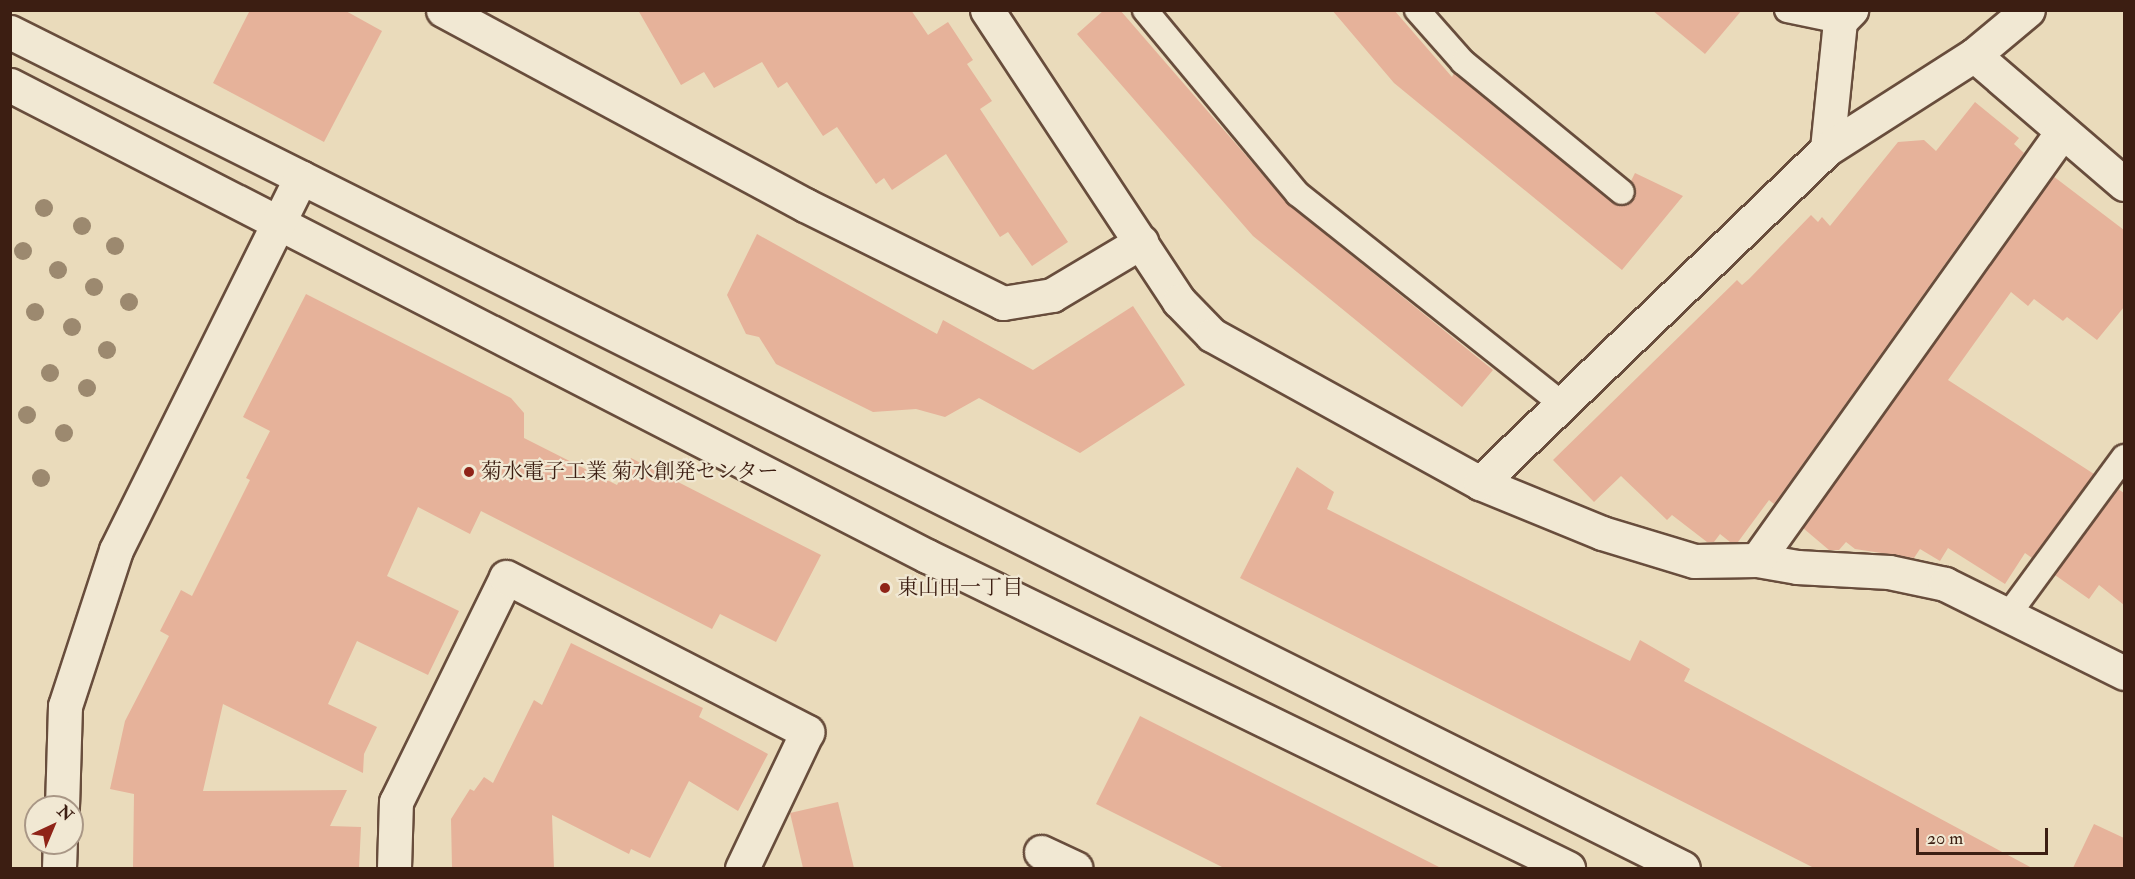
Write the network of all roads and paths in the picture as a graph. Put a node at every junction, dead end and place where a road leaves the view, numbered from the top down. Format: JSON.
{"nodes":[{"id":1,"x":442,"y":10,"type":"edge"},
{"id":2,"x":987,"y":10,"type":"edge"},
{"id":3,"x":1144,"y":10,"type":"edge"},
{"id":4,"x":1417,"y":10,"type":"edge"},
{"id":5,"x":1787,"y":10,"type":"edge"},
{"id":6,"x":2028,"y":10,"type":"edge"},
{"id":7,"x":1845,"y":16,"type":"edge"},
{"id":8,"x":10,"y":32,"type":"edge"},
{"id":9,"x":1974,"y":55,"type":"junction"},
{"id":10,"x":10,"y":85,"type":"edge"},
{"id":11,"x":2062,"y":132,"type":"junction"},
{"id":12,"x":1827,"y":149,"type":"junction"},
{"id":13,"x":301,"y":177,"type":"junction"},
{"id":14,"x":2124,"y":184,"type":"edge"},
{"id":15,"x":1622,"y":192,"type":"dead end"},
{"id":16,"x":278,"y":221,"type":"junction"},
{"id":17,"x":1140,"y":242,"type":"junction"},
{"id":18,"x":1562,"y":404,"type":"junction"},
{"id":19,"x":2124,"y":457,"type":"edge"},
{"id":20,"x":1480,"y":483,"type":"junction"},
{"id":21,"x":1757,"y":560,"type":"junction"},
{"id":22,"x":2008,"y":615,"type":"junction"},
{"id":23,"x":2124,"y":673,"type":"edge"},
{"id":24,"x":62,"y":795,"type":"edge"},
{"id":25,"x":1041,"y":852,"type":"dead end"},
{"id":26,"x":394,"y":868,"type":"edge"},
{"id":27,"x":742,"y":868,"type":"edge"},
{"id":28,"x":1075,"y":868,"type":"edge"},
{"id":29,"x":1568,"y":868,"type":"edge"},
{"id":30,"x":1683,"y":868,"type":"edge"}],
"edges":[{"from":1,"to":17,"type":"street"},
{"from":2,"to":17,"type":"street"},
{"from":3,"to":18,"type":"lane"},
{"from":4,"to":15,"type":"lane"},
{"from":5,"to":7,"type":"lane"},
{"from":6,"to":9,"type":"street"},
{"from":7,"to":12,"type":"street"},
{"from":8,"to":13,"type":"street"},
{"from":9,"to":11,"type":"street"},
{"from":9,"to":12,"type":"street"},
{"from":10,"to":16,"type":"street"},
{"from":11,"to":14,"type":"street"},
{"from":11,"to":21,"type":"street"},
{"from":12,"to":18,"type":"street"},
{"from":13,"to":16,"type":"street"},
{"from":13,"to":30,"type":"street"},
{"from":16,"to":24,"type":"street"},
{"from":16,"to":29,"type":"street"},
{"from":17,"to":20,"type":"street"},
{"from":18,"to":20,"type":"street"},
{"from":19,"to":22,"type":"lane"},
{"from":20,"to":21,"type":"street"},
{"from":21,"to":22,"type":"street"},
{"from":22,"to":23,"type":"street"},
{"from":25,"to":28,"type":"street"},
{"from":26,"to":27,"type":"street"}]}
